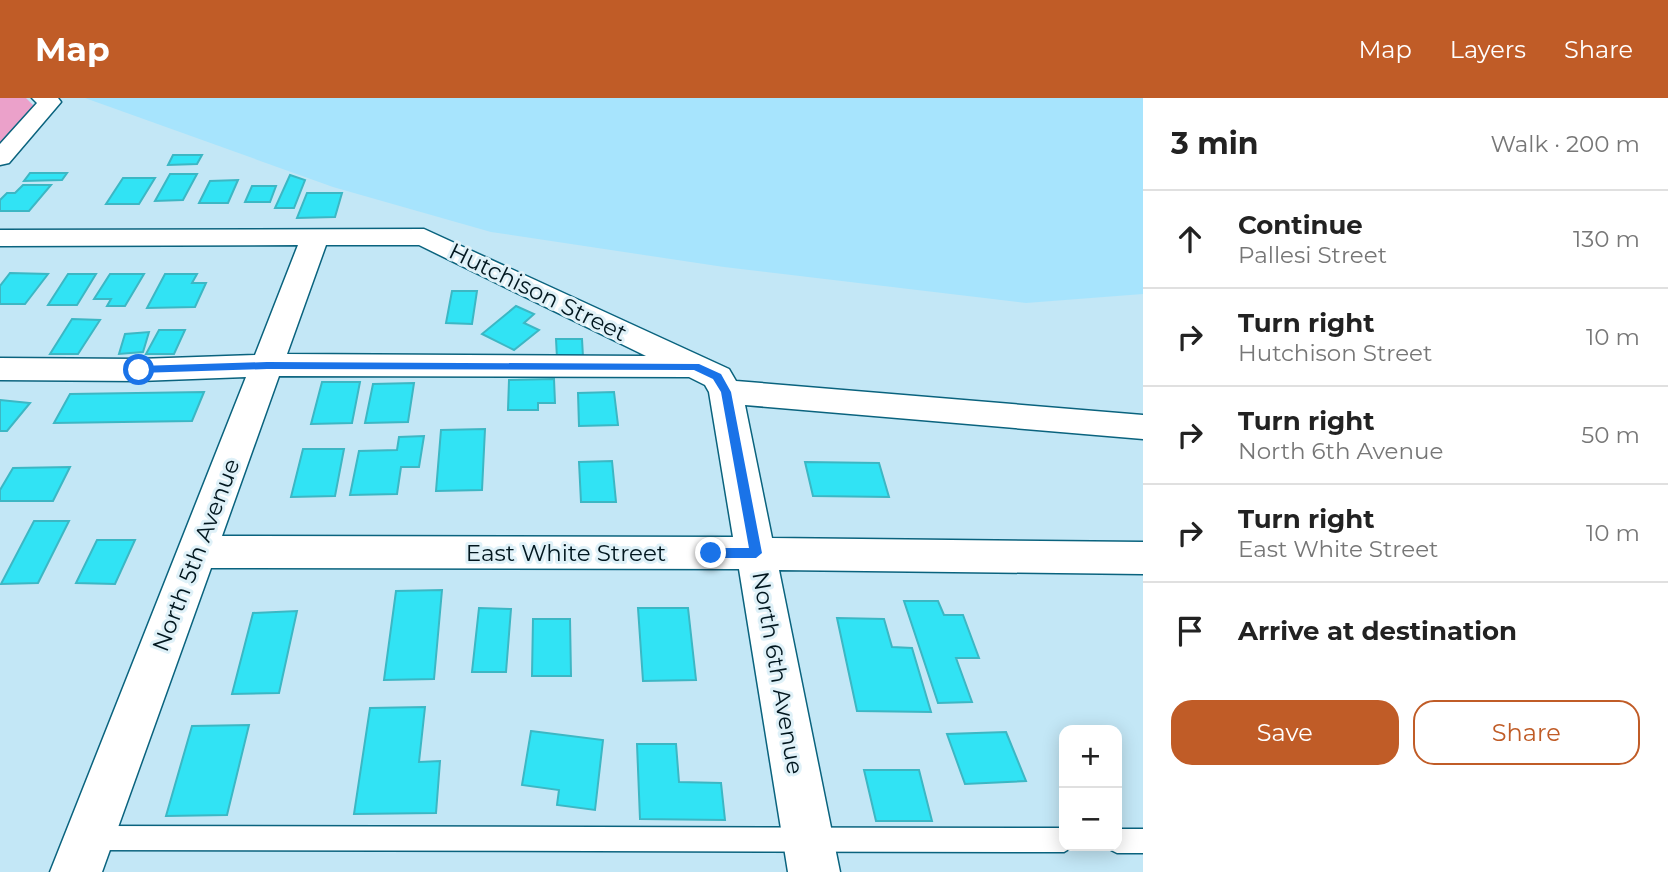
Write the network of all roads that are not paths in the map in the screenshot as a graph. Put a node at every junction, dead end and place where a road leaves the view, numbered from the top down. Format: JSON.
{"nodes":[{"id":1,"x":47,"y":100,"type":"edge"},
{"id":2,"x":0,"y":158,"type":"edge"},
{"id":3,"x":0,"y":238,"type":"edge"},
{"id":4,"x":315,"y":238,"type":"junction"},
{"id":5,"x":267,"y":365,"type":"junction"},
{"id":6,"x":0,"y":369,"type":"edge"},
{"id":7,"x":711,"y":379,"type":"junction"},
{"id":8,"x":1143,"y":427,"type":"edge"},
{"id":9,"x":199,"y":552,"type":"junction"},
{"id":10,"x":756,"y":553,"type":"junction"},
{"id":11,"x":1143,"y":558,"type":"edge"},
{"id":12,"x":1059,"y":840,"type":"edge"},
{"id":13,"x":1122,"y":841,"type":"edge"},
{"id":14,"x":1143,"y":841,"type":"edge"},
{"id":15,"x":82,"y":855,"type":"edge"},
{"id":16,"x":811,"y":855,"type":"edge"}],
"edges":[{"from":1,"to":2,"type":"street"},
{"from":3,"to":4,"type":"street","name":"Hutchison Street"},
{"from":4,"to":5,"type":"street","name":"North 5th Avenue"},
{"from":4,"to":7,"type":"street","name":"Hutchison Street"},
{"from":5,"to":6,"type":"street"},
{"from":5,"to":7,"type":"street"},
{"from":5,"to":9,"type":"street","name":"North 5th Avenue"},
{"from":7,"to":8,"type":"street","name":"Hutchison Street"},
{"from":7,"to":10,"type":"street","name":"North 6th Avenue"},
{"from":9,"to":10,"type":"street","name":"East White Street"},
{"from":9,"to":15,"type":"street","name":"North 5th Avenue"},
{"from":10,"to":11,"type":"street","name":"East White Street"},
{"from":10,"to":16,"type":"street","name":"North 6th Avenue"},
{"from":12,"to":16,"type":"lane"},
{"from":13,"to":14,"type":"lane"},
{"from":15,"to":16,"type":"lane"}]}
